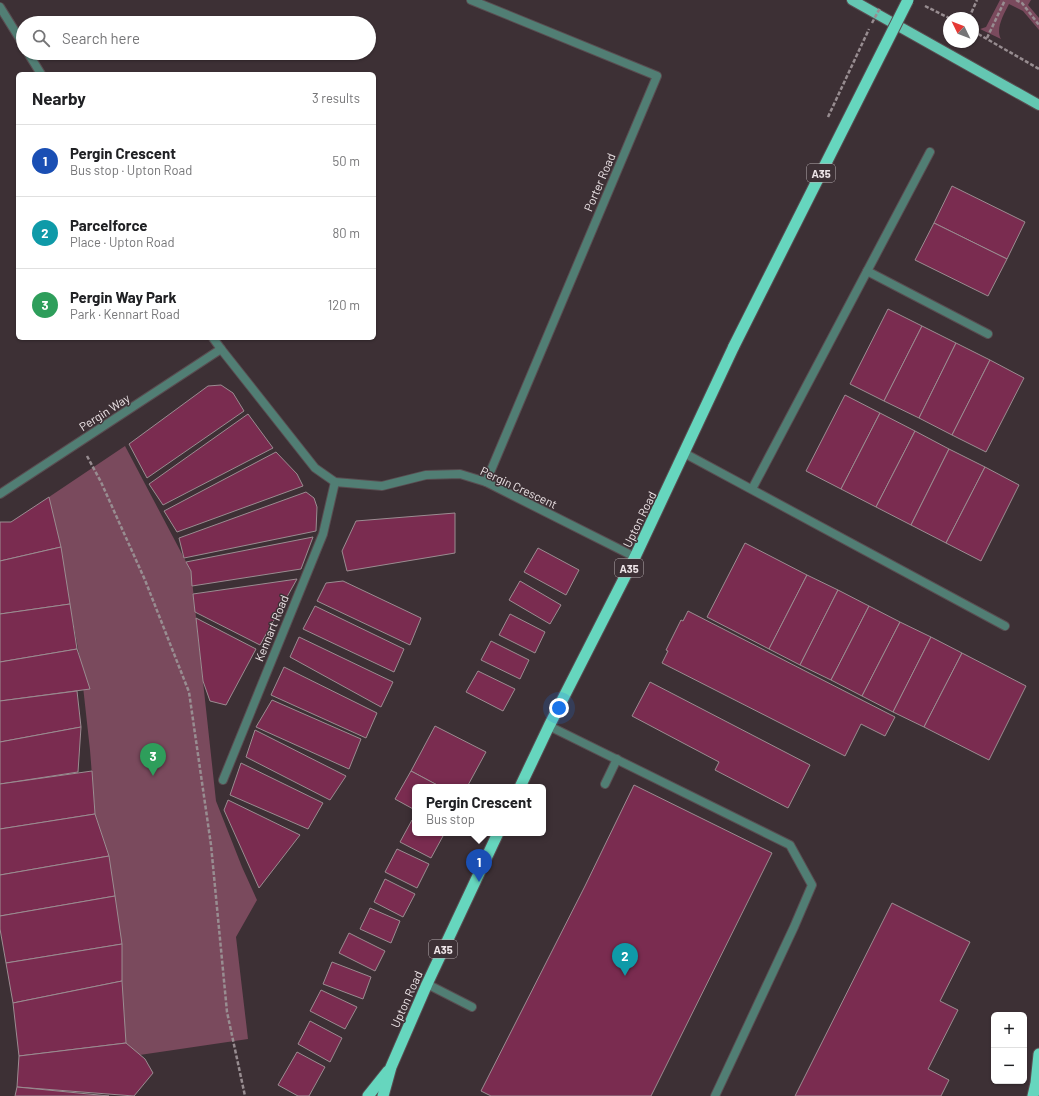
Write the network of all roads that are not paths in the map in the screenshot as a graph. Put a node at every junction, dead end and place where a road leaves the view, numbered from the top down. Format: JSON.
{"nodes":[{"id":1,"x":470,"y":0,"type":"edge"},
{"id":2,"x":852,"y":0,"type":"edge"},
{"id":3,"x":908,"y":0,"type":"edge"},
{"id":4,"x":0,"y":7,"type":"edge"},
{"id":5,"x":16,"y":33,"type":"edge"},
{"id":6,"x":32,"y":60,"type":"edge"},
{"id":7,"x":40,"y":72,"type":"edge"},
{"id":8,"x":1039,"y":105,"type":"edge"},
{"id":9,"x":930,"y":152,"type":"dead end"},
{"id":10,"x":867,"y":271,"type":"junction"},
{"id":11,"x":988,"y":334,"type":"dead end"},
{"id":12,"x":214,"y":340,"type":"edge"},
{"id":13,"x":220,"y":349,"type":"junction"},
{"id":14,"x":684,"y":454,"type":"junction"},
{"id":15,"x":335,"y":482,"type":"junction"},
{"id":16,"x":486,"y":482,"type":"junction"},
{"id":17,"x":752,"y":489,"type":"junction"},
{"id":18,"x":0,"y":494,"type":"edge"},
{"id":19,"x":635,"y":557,"type":"junction"},
{"id":20,"x":1005,"y":626,"type":"dead end"},
{"id":21,"x":549,"y":726,"type":"junction"},
{"id":22,"x":618,"y":759,"type":"junction"},
{"id":23,"x":223,"y":780,"type":"dead end"},
{"id":24,"x":521,"y":784,"type":"edge"},
{"id":25,"x":605,"y":784,"type":"dead end"},
{"id":26,"x":497,"y":836,"type":"edge"},
{"id":27,"x":426,"y":984,"type":"junction"},
{"id":28,"x":472,"y":1007,"type":"dead end"},
{"id":29,"x":1039,"y":1054,"type":"edge"},
{"id":30,"x":391,"y":1067,"type":"junction"},
{"id":31,"x":368,"y":1096,"type":"edge"},
{"id":32,"x":383,"y":1096,"type":"edge"},
{"id":33,"x":715,"y":1096,"type":"edge"},
{"id":34,"x":1033,"y":1096,"type":"edge"}],
"edges":[{"from":1,"to":16,"type":"street","name":"Porter Road"},
{"from":2,"to":8,"type":"main road"},
{"from":3,"to":14,"type":"highway","name":"Upton Road","number":"A35","bridge":true},
{"from":4,"to":5,"type":"street"},
{"from":6,"to":7,"type":"street"},
{"from":9,"to":10,"type":"street"},
{"from":10,"to":11,"type":"street"},
{"from":10,"to":17,"type":"street"},
{"from":12,"to":13,"type":"street"},
{"from":13,"to":15,"type":"street"},
{"from":13,"to":18,"type":"street","name":"Pergin Way"},
{"from":14,"to":17,"type":"street"},
{"from":14,"to":19,"type":"highway","name":"Upton Road","number":"A35"},
{"from":15,"to":16,"type":"street","name":"Pergin Crescent"},
{"from":15,"to":23,"type":"street","name":"Kennart Road"},
{"from":16,"to":19,"type":"street","name":"Pergin Crescent"},
{"from":17,"to":20,"type":"street"},
{"from":19,"to":21,"type":"highway","name":"Upton Road","number":"A35"},
{"from":21,"to":22,"type":"street"},
{"from":21,"to":24,"type":"highway","name":"Upton Road","number":"A35"},
{"from":22,"to":25,"type":"street"},
{"from":22,"to":33,"type":"street"},
{"from":26,"to":27,"type":"highway","name":"Upton Road","number":"A35"},
{"from":27,"to":28,"type":"street"},
{"from":27,"to":30,"type":"highway","name":"Upton Road","number":"A35"},
{"from":29,"to":34,"type":"highway"},
{"from":30,"to":31,"type":"highway","name":"Upton Road","number":"A35"},
{"from":30,"to":32,"type":"highway","name":"Upton Road","number":"A35"}]}
